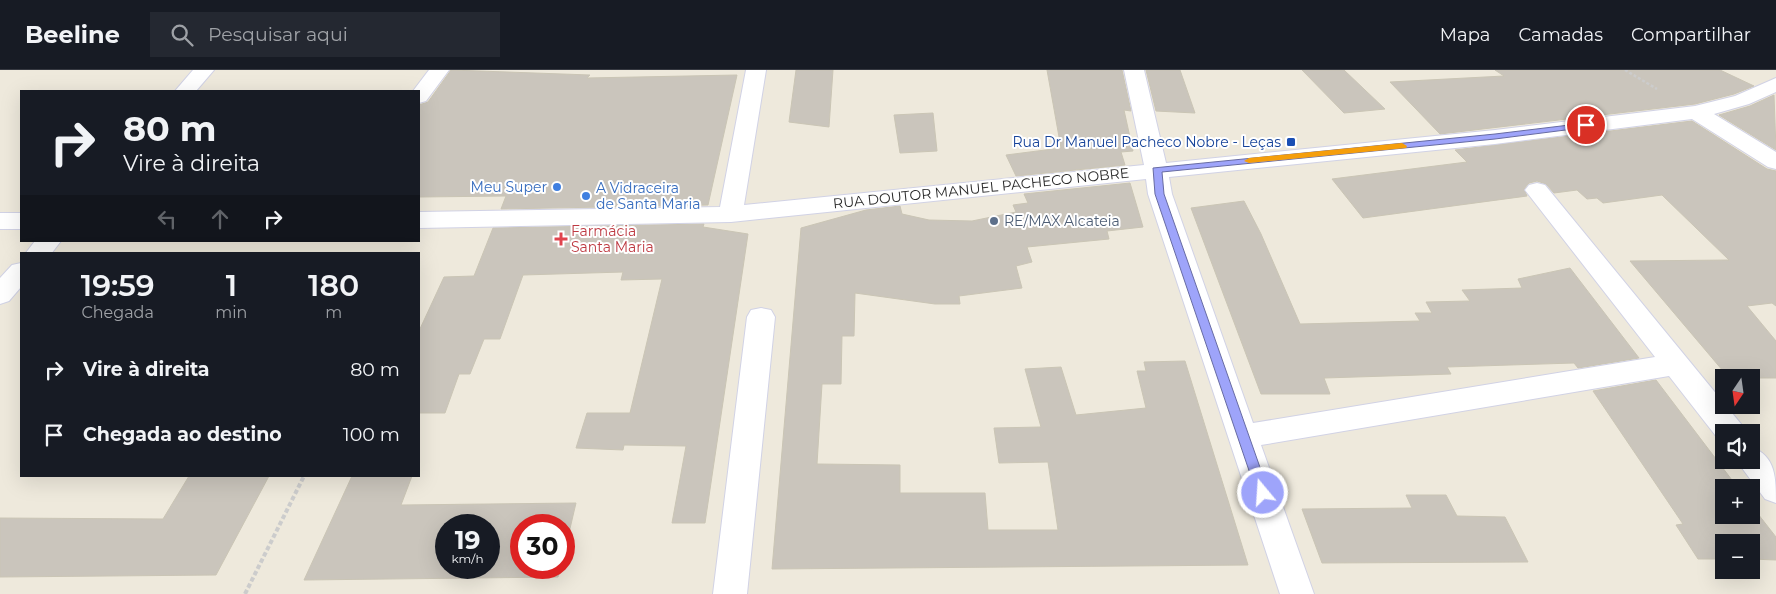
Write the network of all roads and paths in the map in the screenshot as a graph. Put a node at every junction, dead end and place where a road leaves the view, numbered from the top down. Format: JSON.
{"nodes":[{"id":1,"x":204,"y":70,"type":"edge"},
{"id":2,"x":439,"y":70,"type":"edge"},
{"id":3,"x":756,"y":70,"type":"edge"},
{"id":4,"x":1134,"y":70,"type":"edge"},
{"id":5,"x":1776,"y":84,"type":"edge"},
{"id":6,"x":186,"y":90,"type":"edge"},
{"id":7,"x":420,"y":96,"type":"edge"},
{"id":8,"x":1696,"y":112,"type":"junction"},
{"id":9,"x":1776,"y":162,"type":"edge"},
{"id":10,"x":1156,"y":170,"type":"junction"},
{"id":11,"x":1537,"y":190,"type":"dead end"},
{"id":12,"x":731,"y":214,"type":"junction"},
{"id":13,"x":420,"y":220,"type":"edge"},
{"id":14,"x":0,"y":221,"type":"edge"},
{"id":15,"x":20,"y":221,"type":"edge"},
{"id":16,"x":48,"y":242,"type":"edge"},
{"id":17,"x":39,"y":252,"type":"edge"},
{"id":18,"x":20,"y":272,"type":"edge"},
{"id":19,"x":0,"y":295,"type":"edge"},
{"id":20,"x":761,"y":317,"type":"dead end"},
{"id":21,"x":1676,"y":364,"type":"junction"},
{"id":22,"x":1724,"y":424,"type":"edge"},
{"id":23,"x":1244,"y":436,"type":"junction"},
{"id":24,"x":1759,"y":469,"type":"edge"},
{"id":25,"x":304,"y":477,"type":"edge"},
{"id":26,"x":1776,"y":490,"type":"edge"},
{"id":27,"x":245,"y":594,"type":"edge"},
{"id":28,"x":730,"y":594,"type":"edge"},
{"id":29,"x":1297,"y":594,"type":"edge"}],
"edges":[{"from":1,"to":6,"type":"street"},
{"from":2,"to":7,"type":"street"},
{"from":3,"to":12,"type":"street"},
{"from":4,"to":10,"type":"street"},
{"from":5,"to":8,"type":"street","name":"RUA DOUTOR MANUEL PACHECO NOBRE"},
{"from":8,"to":9,"type":"street"},
{"from":8,"to":10,"type":"street","name":"RUA DOUTOR MANUEL PACHECO NOBRE"},
{"from":10,"to":12,"type":"street","name":"RUA DOUTOR MANUEL PACHECO NOBRE"},
{"from":10,"to":23,"type":"street"},
{"from":11,"to":21,"type":"street"},
{"from":12,"to":13,"type":"street","name":"RUA DOUTOR MANUEL PACHECO NOBRE"},
{"from":14,"to":15,"type":"street"},
{"from":16,"to":17,"type":"street"},
{"from":18,"to":19,"type":"street"},
{"from":20,"to":28,"type":"street"},
{"from":21,"to":22,"type":"street"},
{"from":21,"to":23,"type":"street"},
{"from":23,"to":29,"type":"street"},
{"from":24,"to":26,"type":"street"},
{"from":25,"to":27,"type":"path"}]}
